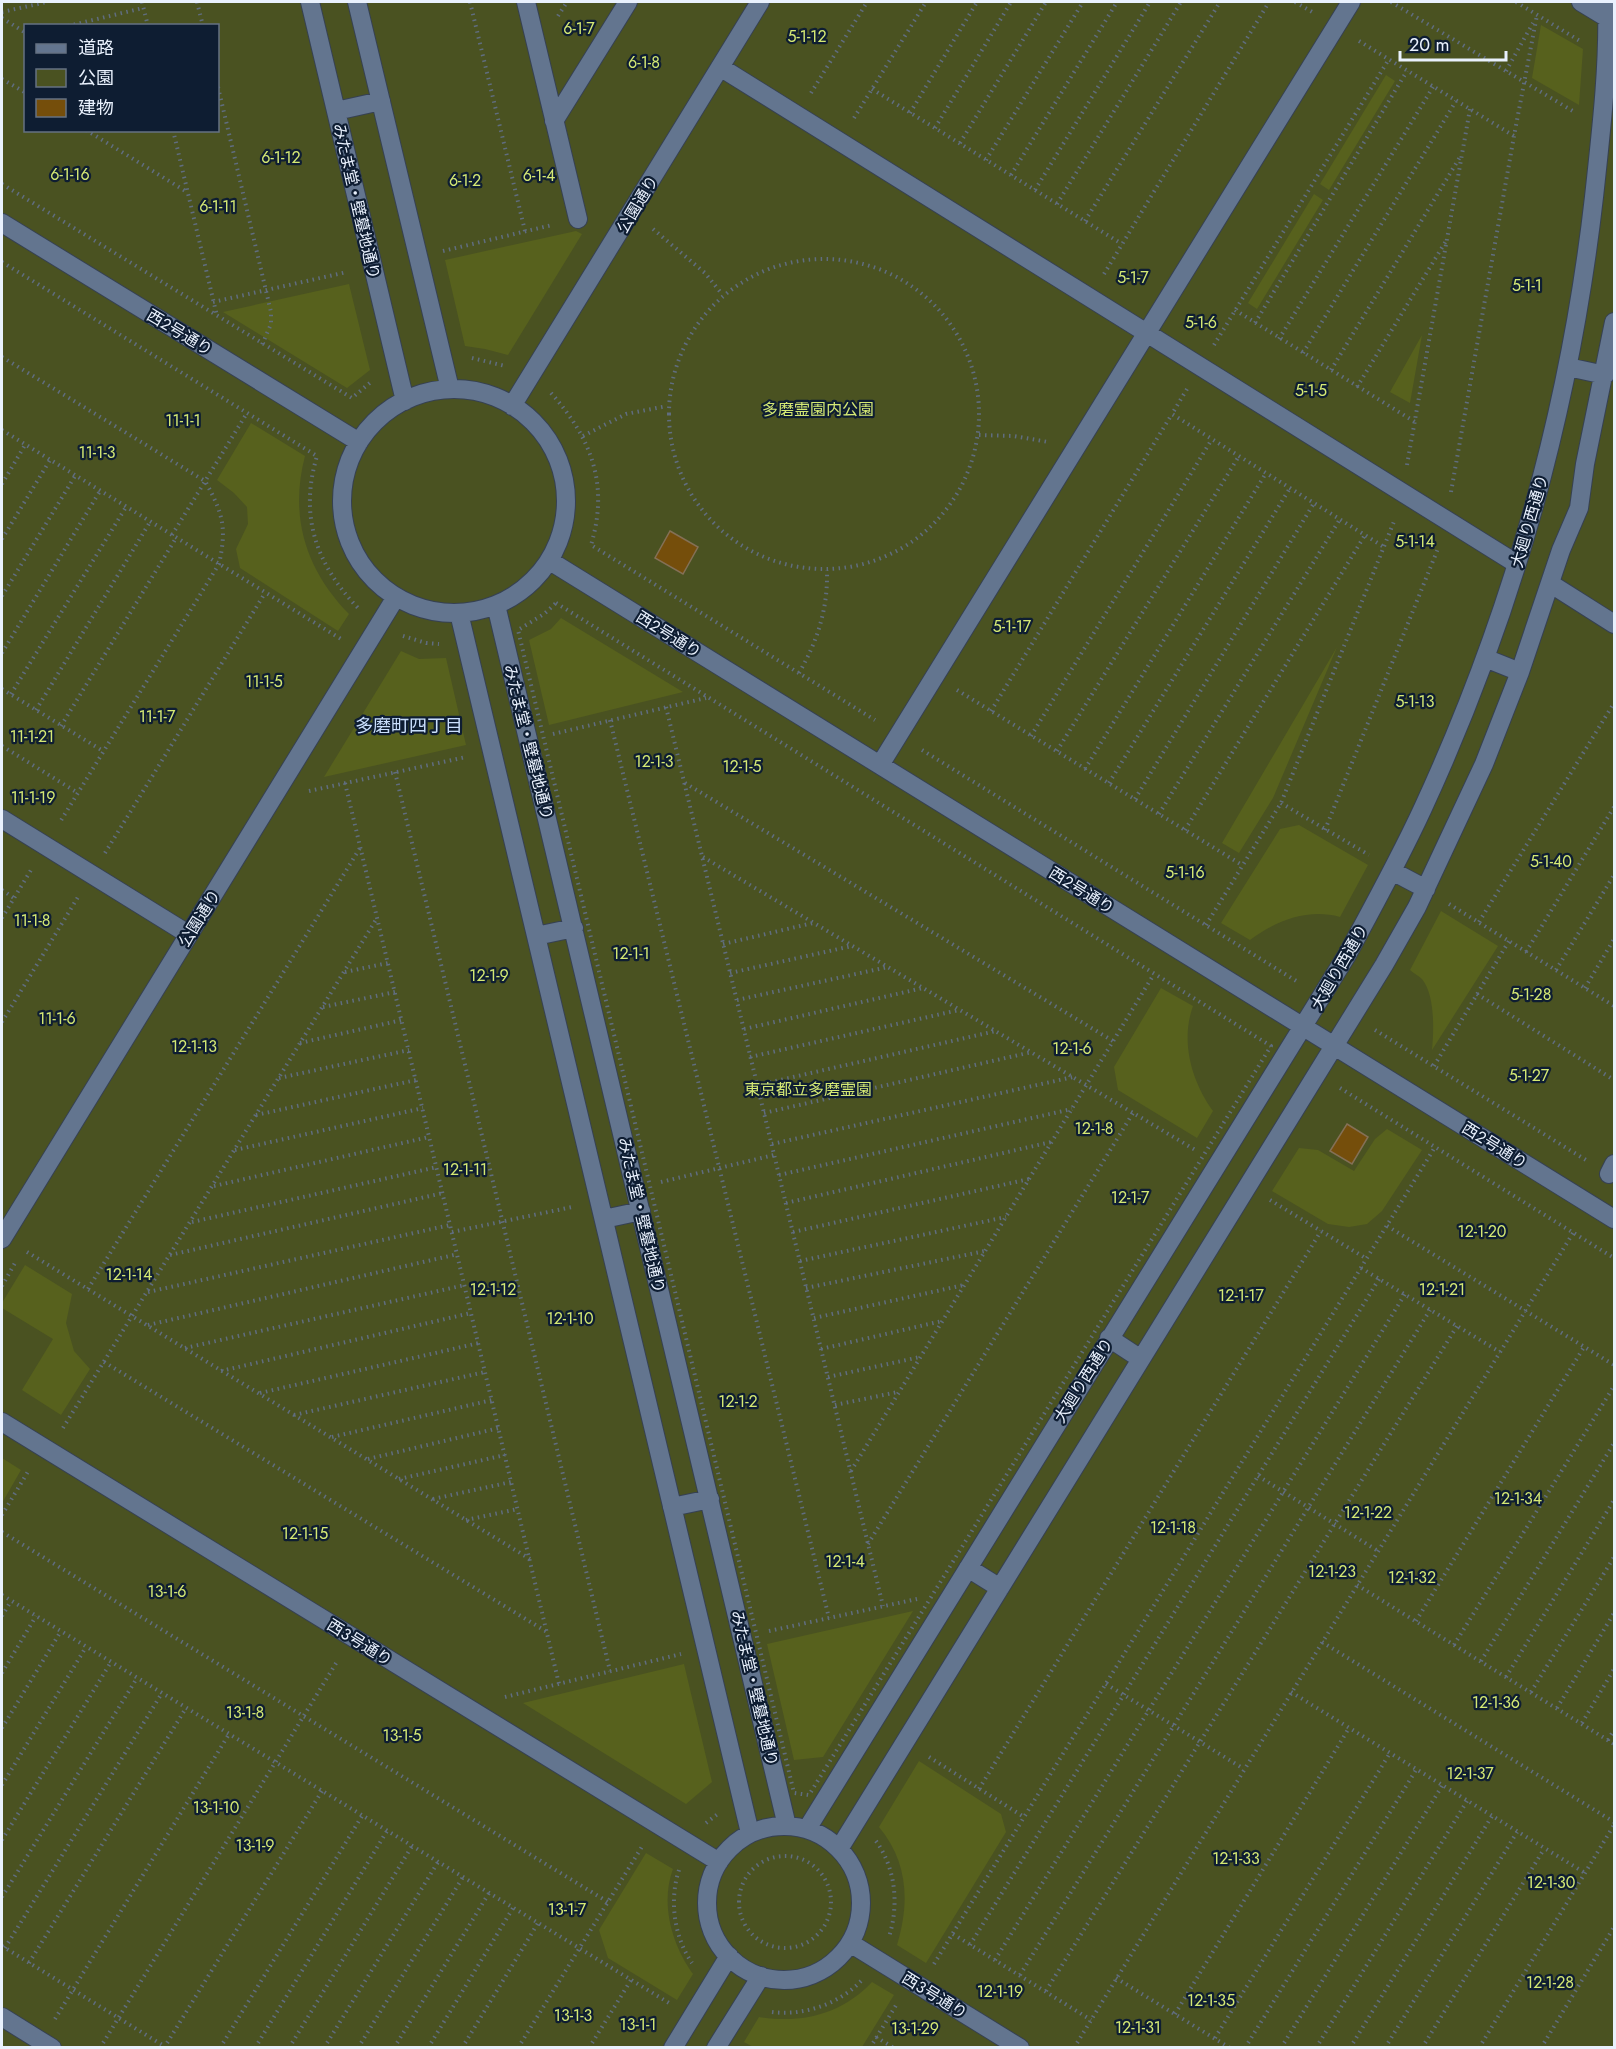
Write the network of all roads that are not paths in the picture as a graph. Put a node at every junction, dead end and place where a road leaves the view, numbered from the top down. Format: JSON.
{"nodes":[{"id":1,"x":309,"y":2,"type":"edge"},
{"id":2,"x":357,"y":2,"type":"edge"},
{"id":3,"x":526,"y":2,"type":"edge"},
{"id":4,"x":628,"y":2,"type":"edge"},
{"id":5,"x":760,"y":2,"type":"edge"},
{"id":6,"x":1352,"y":2,"type":"edge"},
{"id":7,"x":1581,"y":2,"type":"edge"},
{"id":8,"x":1609,"y":14,"type":"edge"},
{"id":9,"x":720,"y":67,"type":"junction"},
{"id":10,"x":381,"y":101,"type":"junction"},
{"id":11,"x":336,"y":111,"type":"junction"},
{"id":12,"x":554,"y":121,"type":"junction"},
{"id":13,"x":1607,"y":150,"type":"edge"},
{"id":14,"x":578,"y":219,"type":"dead end"},
{"id":15,"x":2,"y":223,"type":"edge"},
{"id":16,"x":1614,"y":322,"type":"edge"},
{"id":17,"x":1147,"y":333,"type":"junction"},
{"id":18,"x":1568,"y":367,"type":"junction"},
{"id":19,"x":1605,"y":375,"type":"junction"},
{"id":20,"x":450,"y":389,"type":"junction"},
{"id":21,"x":405,"y":401,"type":"junction"},
{"id":22,"x":512,"y":406,"type":"junction"},
{"id":23,"x":359,"y":442,"type":"junction"},
{"id":24,"x":549,"y":561,"type":"junction"},
{"id":25,"x":1517,"y":564,"type":"junction"},
{"id":26,"x":1551,"y":584,"type":"junction"},
{"id":27,"x":396,"y":597,"type":"junction"},
{"id":28,"x":496,"y":605,"type":"junction"},
{"id":29,"x":459,"y":613,"type":"junction"},
{"id":30,"x":1614,"y":624,"type":"edge"},
{"id":31,"x":1485,"y":658,"type":"junction"},
{"id":32,"x":1520,"y":672,"type":"junction"},
{"id":33,"x":880,"y":765,"type":"junction"},
{"id":34,"x":2,"y":819,"type":"edge"},
{"id":35,"x":1392,"y":871,"type":"junction"},
{"id":36,"x":1426,"y":889,"type":"junction"},
{"id":37,"x":574,"y":928,"type":"junction"},
{"id":38,"x":189,"y":934,"type":"junction"},
{"id":39,"x":537,"y":936,"type":"junction"},
{"id":40,"x":1303,"y":1027,"type":"junction"},
{"id":41,"x":1334,"y":1046,"type":"junction"},
{"id":42,"x":641,"y":1211,"type":"junction"},
{"id":43,"x":1614,"y":1219,"type":"edge"},
{"id":44,"x":604,"y":1220,"type":"junction"},
{"id":45,"x":2,"y":1239,"type":"edge"},
{"id":46,"x":1109,"y":1338,"type":"junction"},
{"id":47,"x":1141,"y":1359,"type":"junction"},
{"id":48,"x":2,"y":1422,"type":"edge"},
{"id":49,"x":710,"y":1499,"type":"junction"},
{"id":50,"x":672,"y":1507,"type":"junction"},
{"id":51,"x":968,"y":1568,"type":"junction"},
{"id":52,"x":1000,"y":1588,"type":"junction"},
{"id":53,"x":787,"y":1826,"type":"junction"},
{"id":54,"x":807,"y":1829,"type":"junction"},
{"id":55,"x":750,"y":1833,"type":"junction"},
{"id":56,"x":839,"y":1849,"type":"junction"},
{"id":57,"x":719,"y":1862,"type":"junction"},
{"id":58,"x":850,"y":1944,"type":"junction"},
{"id":59,"x":729,"y":1956,"type":"junction"},
{"id":60,"x":760,"y":1976,"type":"junction"},
{"id":61,"x":2,"y":2017,"type":"edge"},
{"id":62,"x":46,"y":2044,"type":"edge"},
{"id":63,"x":673,"y":2048,"type":"edge"},
{"id":64,"x":716,"y":2048,"type":"edge"},
{"id":65,"x":1020,"y":2048,"type":"edge"}],
"edges":[{"from":1,"to":11,"type":"lane","name":"みたま堂・壁墓地通り"},
{"from":2,"to":10,"type":"lane"},
{"from":3,"to":12,"type":"lane"},
{"from":4,"to":12,"type":"lane"},
{"from":5,"to":9,"type":"lane","name":"公園通り"},
{"from":6,"to":17,"type":"lane"},
{"from":7,"to":8,"type":"lane"},
{"from":8,"to":13,"type":"lane","name":"大廻り西通り"},
{"from":9,"to":17,"type":"lane"},
{"from":9,"to":22,"type":"lane","name":"公園通り"},
{"from":10,"to":11,"type":"lane"},
{"from":10,"to":20,"type":"lane"},
{"from":11,"to":21,"type":"lane","name":"みたま堂・壁墓地通り"},
{"from":12,"to":14,"type":"lane"},
{"from":13,"to":18,"type":"lane","name":"大廻り西通り"},
{"from":15,"to":23,"type":"lane","name":"西２号通り"},
{"from":16,"to":19,"type":"lane"},
{"from":17,"to":25,"type":"lane"},
{"from":17,"to":33,"type":"lane"},
{"from":18,"to":19,"type":"lane"},
{"from":18,"to":25,"type":"lane","name":"大廻り西通り"},
{"from":19,"to":26,"type":"lane"},
{"from":20,"to":21,"type":"lane"},
{"from":20,"to":22,"type":"lane"},
{"from":21,"to":23,"type":"lane"},
{"from":22,"to":24,"type":"lane"},
{"from":23,"to":27,"type":"lane"},
{"from":24,"to":28,"type":"lane"},
{"from":24,"to":33,"type":"lane","name":"西２号通り"},
{"from":25,"to":31,"type":"lane","name":"大廻り西通り"},
{"from":26,"to":30,"type":"lane"},
{"from":26,"to":32,"type":"lane"},
{"from":27,"to":29,"type":"lane"},
{"from":27,"to":38,"type":"lane","name":"公園通り"},
{"from":28,"to":29,"type":"lane"},
{"from":28,"to":37,"type":"lane","name":"みたま堂・壁墓地通り"},
{"from":29,"to":39,"type":"lane"},
{"from":31,"to":32,"type":"lane"},
{"from":31,"to":35,"type":"lane","name":"大廻り西通り"},
{"from":32,"to":36,"type":"lane"},
{"from":33,"to":40,"type":"lane","name":"西２号通り"},
{"from":34,"to":38,"type":"lane"},
{"from":35,"to":36,"type":"lane"},
{"from":35,"to":40,"type":"lane","name":"大廻り西通り"},
{"from":36,"to":41,"type":"lane"},
{"from":37,"to":39,"type":"lane"},
{"from":37,"to":42,"type":"lane","name":"みたま堂・壁墓地通り"},
{"from":38,"to":45,"type":"lane","name":"公園通り"},
{"from":39,"to":44,"type":"lane"},
{"from":40,"to":41,"type":"lane","name":"西２号通り"},
{"from":40,"to":46,"type":"lane","name":"大廻り西通り"},
{"from":41,"to":43,"type":"lane","name":"西２号通り"},
{"from":41,"to":47,"type":"lane"},
{"from":42,"to":44,"type":"lane"},
{"from":42,"to":49,"type":"lane","name":"みたま堂・壁墓地通り"},
{"from":44,"to":50,"type":"lane"},
{"from":46,"to":47,"type":"lane"},
{"from":46,"to":51,"type":"lane","name":"大廻り西通り"},
{"from":47,"to":52,"type":"lane"},
{"from":48,"to":57,"type":"lane","name":"西３号通り"},
{"from":49,"to":50,"type":"lane"},
{"from":49,"to":53,"type":"lane","name":"みたま堂・壁墓地通り"},
{"from":50,"to":55,"type":"lane"},
{"from":51,"to":52,"type":"lane"},
{"from":51,"to":54,"type":"lane","name":"大廻り西通り"},
{"from":52,"to":56,"type":"lane"},
{"from":53,"to":54,"type":"lane"},
{"from":53,"to":55,"type":"lane"},
{"from":54,"to":56,"type":"lane"},
{"from":55,"to":57,"type":"lane"},
{"from":56,"to":58,"type":"lane"},
{"from":57,"to":59,"type":"lane"},
{"from":58,"to":60,"type":"lane"},
{"from":58,"to":65,"type":"lane","name":"西３号通り"},
{"from":59,"to":60,"type":"lane"},
{"from":59,"to":63,"type":"lane"},
{"from":60,"to":64,"type":"lane"},
{"from":61,"to":62,"type":"lane"}]}
